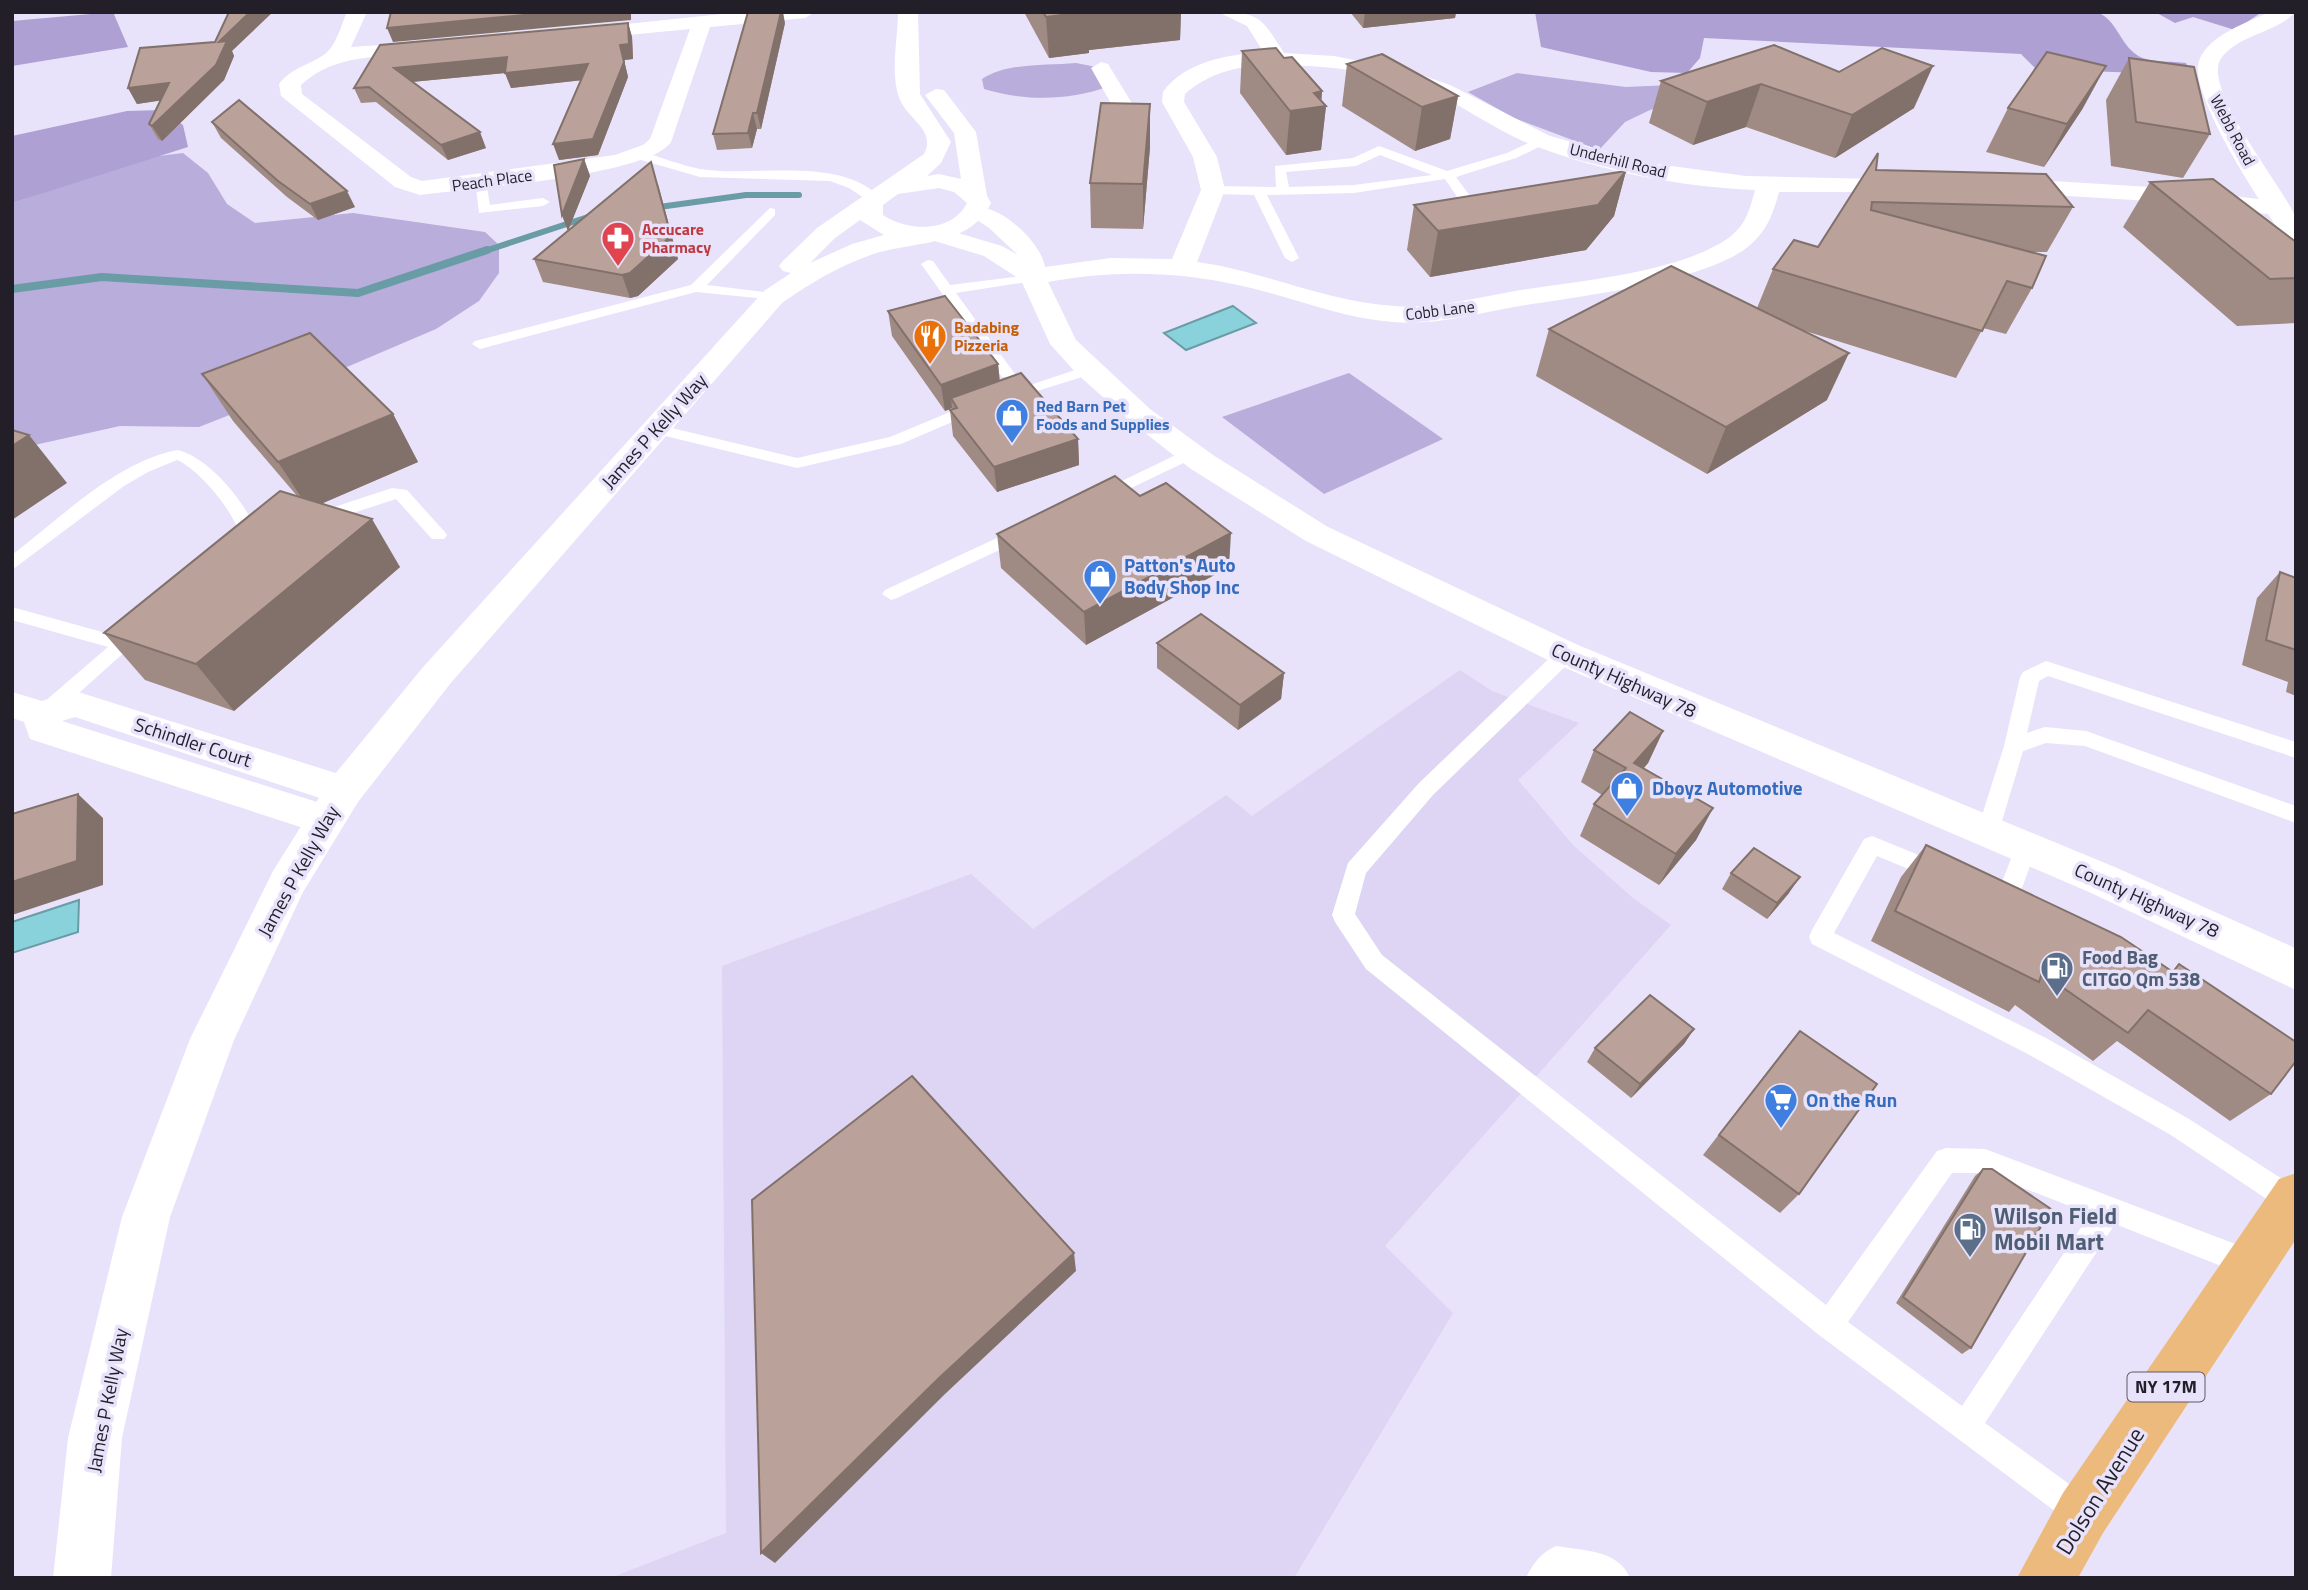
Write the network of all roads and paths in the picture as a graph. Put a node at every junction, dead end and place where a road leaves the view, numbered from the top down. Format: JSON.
{"nodes":[{"id":1,"x":357,"y":12,"type":"edge"},
{"id":2,"x":805,"y":12,"type":"edge"},
{"id":3,"x":908,"y":12,"type":"edge"},
{"id":4,"x":1228,"y":12,"type":"edge"},
{"id":5,"x":2285,"y":12,"type":"edge"},
{"id":6,"x":702,"y":22,"type":"junction"},
{"id":7,"x":552,"y":36,"type":"edge"},
{"id":8,"x":443,"y":47,"type":"edge"},
{"id":9,"x":909,"y":52,"type":"junction"},
{"id":10,"x":338,"y":54,"type":"junction"},
{"id":11,"x":1279,"y":60,"type":"junction"},
{"id":12,"x":1101,"y":68,"type":"dead end"},
{"id":13,"x":1130,"y":118,"type":"edge"},
{"id":14,"x":1541,"y":141,"type":"junction"},
{"id":15,"x":638,"y":155,"type":"junction"},
{"id":16,"x":1450,"y":177,"type":"junction"},
{"id":17,"x":480,"y":182,"type":"junction"},
{"id":18,"x":1935,"y":185,"type":"edge"},
{"id":19,"x":1976,"y":185,"type":"edge"},
{"id":20,"x":1768,"y":187,"type":"junction"},
{"id":21,"x":1213,"y":190,"type":"junction"},
{"id":22,"x":1259,"y":191,"type":"junction"},
{"id":23,"x":1283,"y":192,"type":"junction"},
{"id":24,"x":879,"y":196,"type":"junction"},
{"id":25,"x":543,"y":202,"type":"dead end"},
{"id":26,"x":976,"y":204,"type":"junction"},
{"id":27,"x":2277,"y":208,"type":"junction"},
{"id":28,"x":1473,"y":211,"type":"edge"},
{"id":29,"x":770,"y":212,"type":"dead end"},
{"id":30,"x":928,"y":234,"type":"junction"},
{"id":31,"x":2296,"y":238,"type":"edge"},
{"id":32,"x":1292,"y":258,"type":"dead end"},
{"id":33,"x":928,"y":264,"type":"dead end"},
{"id":34,"x":1182,"y":267,"type":"junction"},
{"id":35,"x":1032,"y":277,"type":"junction"},
{"id":36,"x":696,"y":288,"type":"junction"},
{"id":37,"x":946,"y":290,"type":"junction"},
{"id":38,"x":773,"y":297,"type":"junction"},
{"id":39,"x":480,"y":344,"type":"dead end"},
{"id":40,"x":1090,"y":370,"type":"junction"},
{"id":41,"x":1007,"y":374,"type":"dead end"},
{"id":42,"x":655,"y":429,"type":"junction"},
{"id":43,"x":1190,"y":453,"type":"junction"},
{"id":44,"x":1078,"y":506,"type":"edge"},
{"id":45,"x":299,"y":522,"type":"edge"},
{"id":46,"x":1040,"y":524,"type":"edge"},
{"id":47,"x":438,"y":534,"type":"dead end"},
{"id":48,"x":228,"y":555,"type":"edge"},
{"id":49,"x":12,"y":564,"type":"edge"},
{"id":50,"x":891,"y":594,"type":"dead end"},
{"id":51,"x":12,"y":613,"type":"edge"},
{"id":52,"x":155,"y":618,"type":"edge"},
{"id":53,"x":123,"y":645,"type":"junction"},
{"id":54,"x":1566,"y":654,"type":"junction"},
{"id":55,"x":27,"y":709,"type":"edge"},
{"id":56,"x":2014,"y":746,"type":"junction"},
{"id":57,"x":2296,"y":750,"type":"edge"},
{"id":58,"x":334,"y":805,"type":"junction"},
{"id":59,"x":2296,"y":815,"type":"edge"},
{"id":60,"x":1988,"y":831,"type":"junction"},
{"id":61,"x":2026,"y":847,"type":"junction"},
{"id":62,"x":2007,"y":900,"type":"junction"},
{"id":63,"x":2032,"y":911,"type":"edge"},
{"id":64,"x":2296,"y":972,"type":"edge"},
{"id":65,"x":2294,"y":1198,"type":"edge"},
{"id":66,"x":2109,"y":1209,"type":"junction"},
{"id":67,"x":2249,"y":1263,"type":"junction"},
{"id":68,"x":1829,"y":1325,"type":"junction"},
{"id":69,"x":1966,"y":1426,"type":"junction"},
{"id":70,"x":2083,"y":1513,"type":"junction"},
{"id":71,"x":82,"y":1578,"type":"edge"},
{"id":72,"x":1542,"y":1578,"type":"edge"},
{"id":73,"x":1614,"y":1578,"type":"edge"},
{"id":74,"x":2046,"y":1578,"type":"edge"}],
"edges":[{"from":1,"to":10,"type":"street"},
{"from":2,"to":6,"type":"street"},
{"from":3,"to":9,"type":"street"},
{"from":4,"to":11,"type":"street"},
{"from":5,"to":27,"type":"street","name":"Webb Road"},
{"from":6,"to":7,"type":"street"},
{"from":6,"to":15,"type":"street","name":"Peach Place"},
{"from":8,"to":10,"type":"street"},
{"from":9,"to":24,"type":"street","name":"James P Kelly Way"},
{"from":9,"to":26,"type":"street"},
{"from":10,"to":17,"type":"street","name":"Peach Place"},
{"from":11,"to":14,"type":"street","name":"Underhill Road"},
{"from":11,"to":21,"type":"street","name":"Underhill Road"},
{"from":12,"to":13,"type":"street"},
{"from":14,"to":16,"type":"lane"},
{"from":14,"to":20,"type":"street","name":"Underhill Road"},
{"from":15,"to":17,"type":"street","name":"Peach Place"},
{"from":15,"to":24,"type":"lane"},
{"from":16,"to":23,"type":"lane"},
{"from":16,"to":23,"type":"lane"},
{"from":16,"to":28,"type":"lane"},
{"from":17,"to":25,"type":"lane"},
{"from":18,"to":20,"type":"street","name":"Underhill Road"},
{"from":19,"to":27,"type":"street"},
{"from":20,"to":34,"type":"street","name":"Cobb Lane"},
{"from":21,"to":22,"type":"lane"},
{"from":21,"to":34,"type":"street"},
{"from":22,"to":23,"type":"lane"},
{"from":22,"to":32,"type":"lane"},
{"from":24,"to":26,"type":"street","name":"County Highway 78"},
{"from":24,"to":30,"type":"street"},
{"from":24,"to":38,"type":"street","name":"James P Kelly Way"},
{"from":26,"to":30,"type":"street","name":"James P Kelly Way"},
{"from":26,"to":35,"type":"street","name":"County Highway 78"},
{"from":27,"to":31,"type":"street","name":"Webb Road"},
{"from":29,"to":36,"type":"lane"},
{"from":30,"to":35,"type":"street"},
{"from":30,"to":38,"type":"street","name":"James P Kelly Way"},
{"from":33,"to":37,"type":"lane"},
{"from":34,"to":35,"type":"street","name":"Cobb Lane"},
{"from":35,"to":37,"type":"lane"},
{"from":35,"to":40,"type":"street","name":"County Highway 78"},
{"from":36,"to":38,"type":"lane"},
{"from":36,"to":39,"type":"lane"},
{"from":37,"to":41,"type":"lane"},
{"from":38,"to":42,"type":"street","name":"James P Kelly Way"},
{"from":40,"to":42,"type":"lane"},
{"from":40,"to":43,"type":"street","name":"County Highway 78"},
{"from":42,"to":58,"type":"street","name":"James P Kelly Way"},
{"from":43,"to":44,"type":"lane"},
{"from":43,"to":54,"type":"street","name":"County Highway 78"},
{"from":45,"to":47,"type":"lane"},
{"from":46,"to":50,"type":"lane"},
{"from":48,"to":49,"type":"lane"},
{"from":51,"to":53,"type":"lane"},
{"from":52,"to":53,"type":"lane"},
{"from":53,"to":55,"type":"lane"},
{"from":54,"to":60,"type":"street","name":"County Highway 78"},
{"from":54,"to":68,"type":"lane"},
{"from":55,"to":58,"type":"street","name":"Schindler Court"},
{"from":56,"to":57,"type":"lane"},
{"from":56,"to":59,"type":"lane"},
{"from":56,"to":60,"type":"lane"},
{"from":58,"to":71,"type":"street","name":"James P Kelly Way"},
{"from":60,"to":61,"type":"street","name":"County Highway 78"},
{"from":61,"to":62,"type":"lane"},
{"from":61,"to":64,"type":"street","name":"County Highway 78"},
{"from":62,"to":63,"type":"lane"},
{"from":62,"to":65,"type":"lane"},
{"from":65,"to":67,"type":"main road","name":"Dolson Avenue","number":"NY 17M"},
{"from":66,"to":67,"type":"lane"},
{"from":66,"to":68,"type":"lane"},
{"from":66,"to":69,"type":"lane"},
{"from":67,"to":70,"type":"main road","name":"Dolson Avenue","number":"NY 17M"},
{"from":68,"to":69,"type":"lane"},
{"from":69,"to":70,"type":"lane"},
{"from":70,"to":74,"type":"main road","name":"Dolson Avenue","number":"NY 17M"},
{"from":72,"to":73,"type":"lane"}]}
